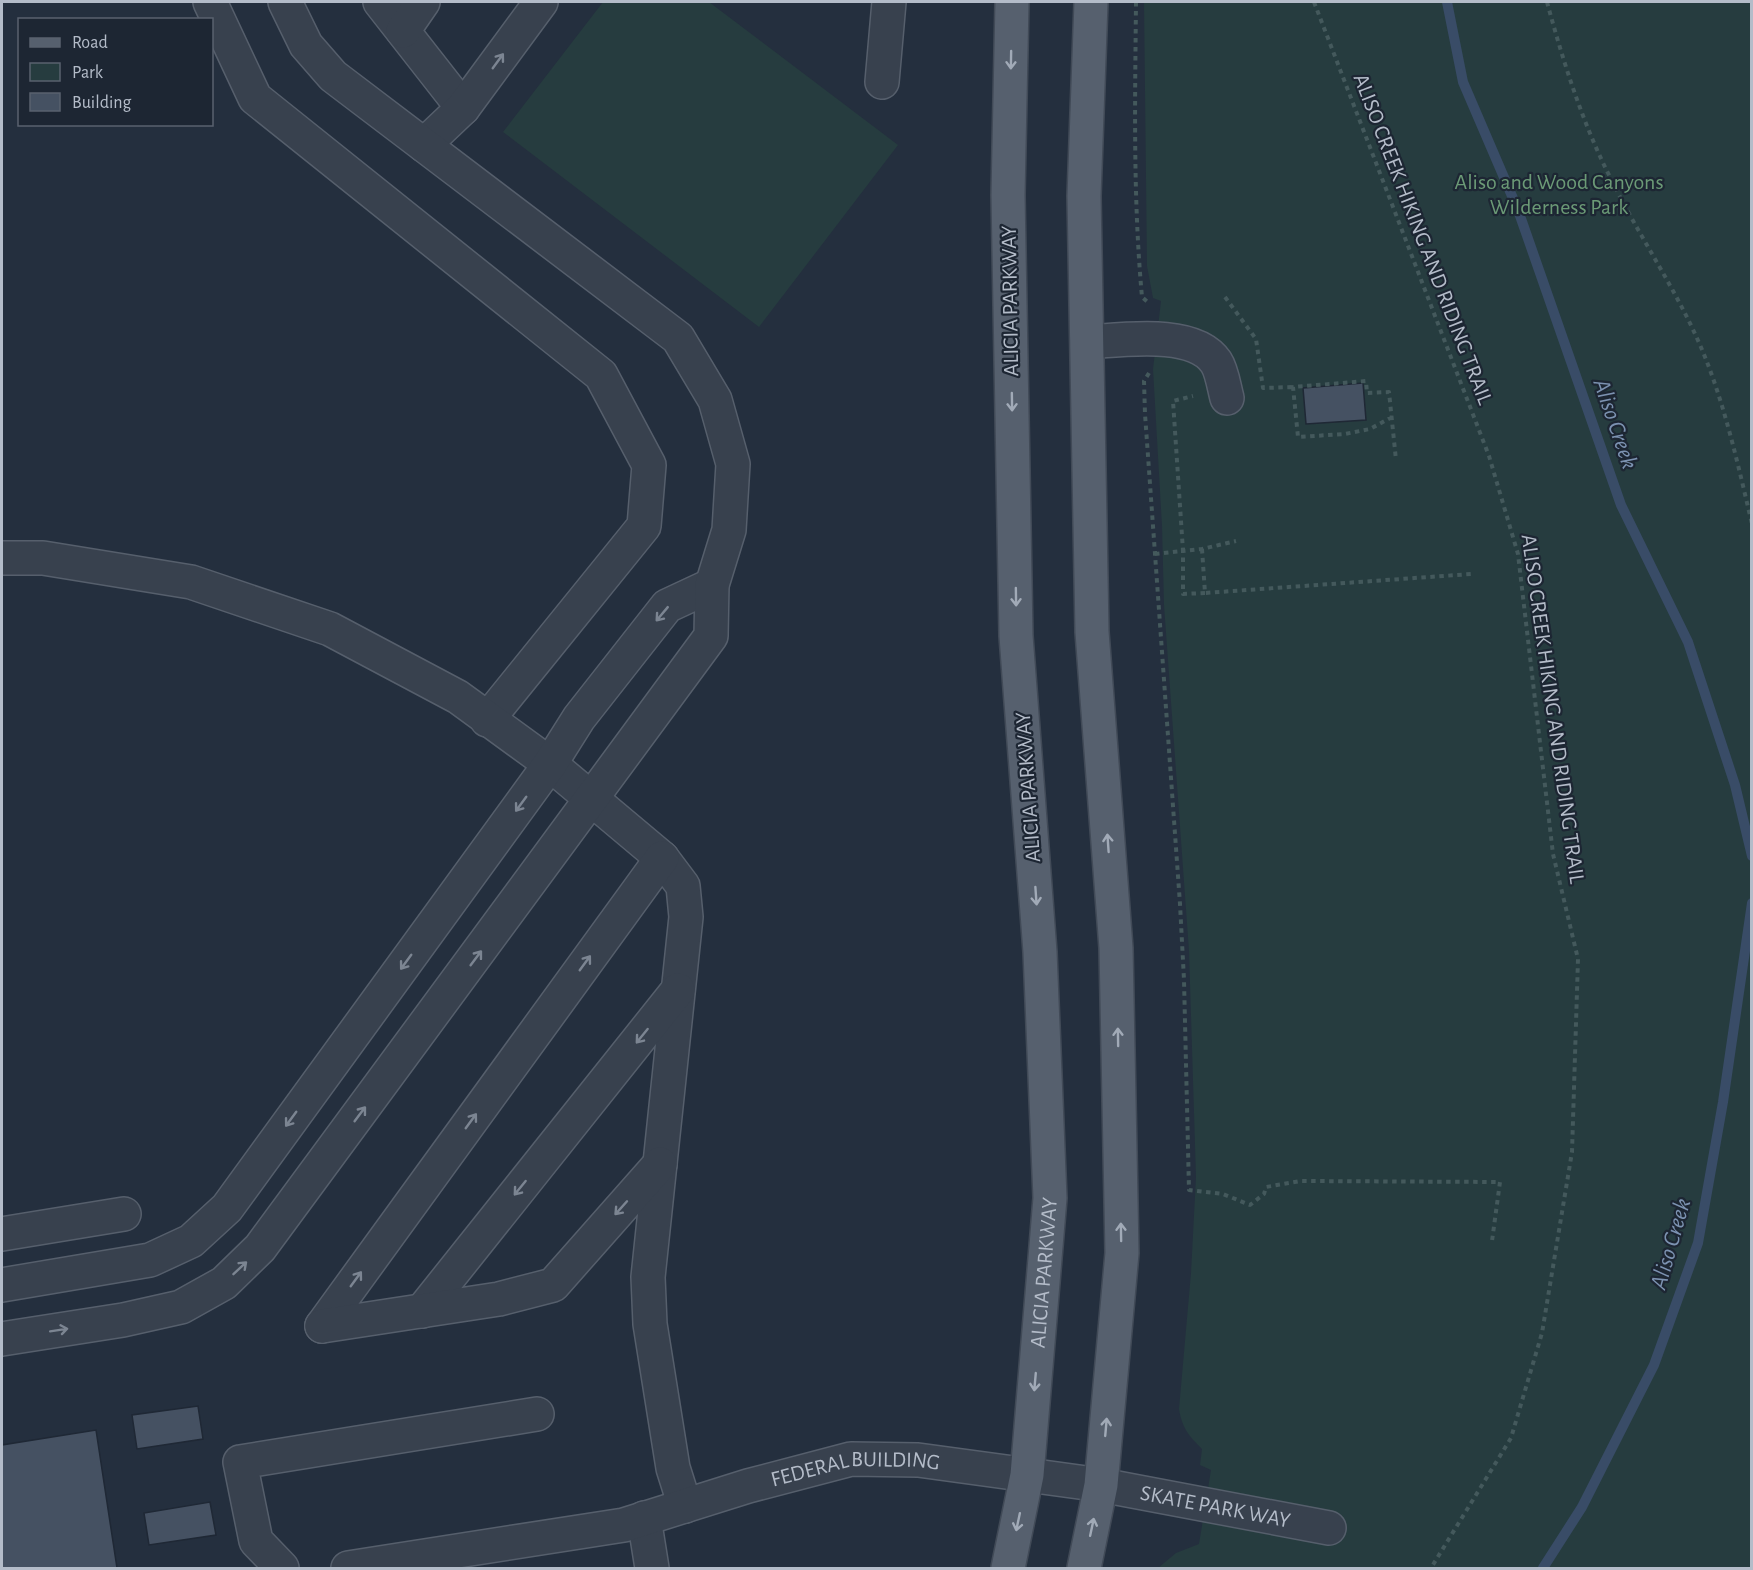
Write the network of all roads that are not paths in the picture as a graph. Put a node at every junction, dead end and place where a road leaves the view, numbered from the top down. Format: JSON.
{"nodes":[{"id":1,"x":210,"y":2,"type":"edge"},
{"id":2,"x":285,"y":2,"type":"edge"},
{"id":3,"x":380,"y":2,"type":"edge"},
{"id":4,"x":423,"y":2,"type":"edge"},
{"id":5,"x":541,"y":2,"type":"edge"},
{"id":6,"x":889,"y":2,"type":"edge"},
{"id":7,"x":1012,"y":2,"type":"edge"},
{"id":8,"x":1091,"y":2,"type":"edge"},
{"id":9,"x":403,"y":30,"type":"junction"},
{"id":10,"x":882,"y":82,"type":"dead end"},
{"id":11,"x":463,"y":108,"type":"junction"},
{"id":12,"x":424,"y":145,"type":"junction"},
{"id":13,"x":1087,"y":342,"type":"junction"},
{"id":14,"x":1214,"y":395,"type":"road end"},
{"id":15,"x":2,"y":558,"type":"edge"},
{"id":16,"x":712,"y":585,"type":"junction"},
{"id":17,"x":487,"y":720,"type":"junction"},
{"id":18,"x":550,"y":764,"type":"junction"},
{"id":19,"x":592,"y":800,"type":"junction"},
{"id":20,"x":662,"y":858,"type":"junction"},
{"id":21,"x":678,"y":990,"type":"junction"},
{"id":22,"x":660,"y":1164,"type":"junction"},
{"id":23,"x":124,"y":1214,"type":"dead end"},
{"id":24,"x":2,"y":1234,"type":"edge"},
{"id":25,"x":2,"y":1285,"type":"edge"},
{"id":26,"x":422,"y":1311,"type":"junction"},
{"id":27,"x":2,"y":1339,"type":"edge"},
{"id":28,"x":537,"y":1414,"type":"dead end"},
{"id":29,"x":1027,"y":1475,"type":"junction"},
{"id":30,"x":1101,"y":1485,"type":"junction"},
{"id":31,"x":685,"y":1506,"type":"junction"},
{"id":32,"x":644,"y":1518,"type":"junction"},
{"id":33,"x":1329,"y":1528,"type":"dead end"},
{"id":34,"x":282,"y":1569,"type":"edge"},
{"id":35,"x":348,"y":1569,"type":"edge"},
{"id":36,"x":652,"y":1569,"type":"edge"},
{"id":37,"x":1008,"y":1569,"type":"edge"},
{"id":38,"x":1084,"y":1569,"type":"edge"}],
"edges":[{"from":1,"to":17,"type":"lane"},
{"from":2,"to":12,"type":"lane"},
{"from":3,"to":9,"type":"lane"},
{"from":4,"to":9,"type":"lane"},
{"from":11,"to":5,"type":"lane","one_way":true},
{"from":6,"to":10,"type":"lane"},
{"from":7,"to":29,"type":"main road","name":"ALICIA PARKWAY","one_way":true},
{"from":8,"to":13,"type":"main road"},
{"from":9,"to":11,"type":"lane"},
{"from":11,"to":12,"type":"lane"},
{"from":12,"to":16,"type":"lane"},
{"from":13,"to":14,"type":"lane"},
{"from":30,"to":13,"type":"main road","one_way":true},
{"from":15,"to":17,"type":"lane"},
{"from":16,"to":18,"type":"lane","one_way":true},
{"from":16,"to":19,"type":"lane"},
{"from":17,"to":18,"type":"lane"},
{"from":18,"to":19,"type":"lane"},
{"from":18,"to":25,"type":"lane","one_way":true},
{"from":19,"to":20,"type":"lane"},
{"from":27,"to":19,"type":"lane","one_way":true},
{"from":20,"to":21,"type":"lane"},
{"from":26,"to":20,"type":"lane","one_way":true},
{"from":21,"to":22,"type":"lane"},
{"from":21,"to":26,"type":"lane","one_way":true},
{"from":22,"to":26,"type":"lane","one_way":true},
{"from":22,"to":31,"type":"lane"},
{"from":23,"to":24,"type":"lane"},
{"from":28,"to":34,"type":"lane"},
{"from":29,"to":30,"type":"lane","name":"FEDERAL BUILDING"},
{"from":29,"to":31,"type":"lane","name":"FEDERAL BUILDING"},
{"from":29,"to":37,"type":"main road","name":"ALICIA PARKWAY","one_way":true},
{"from":30,"to":33,"type":"lane","name":"SKATE PARK WAY"},
{"from":38,"to":30,"type":"main road","one_way":true},
{"from":31,"to":32,"type":"lane","name":"FEDERAL BUILDING"},
{"from":32,"to":35,"type":"lane","name":"FEDERAL BUILDING"},
{"from":32,"to":36,"type":"lane"}]}
